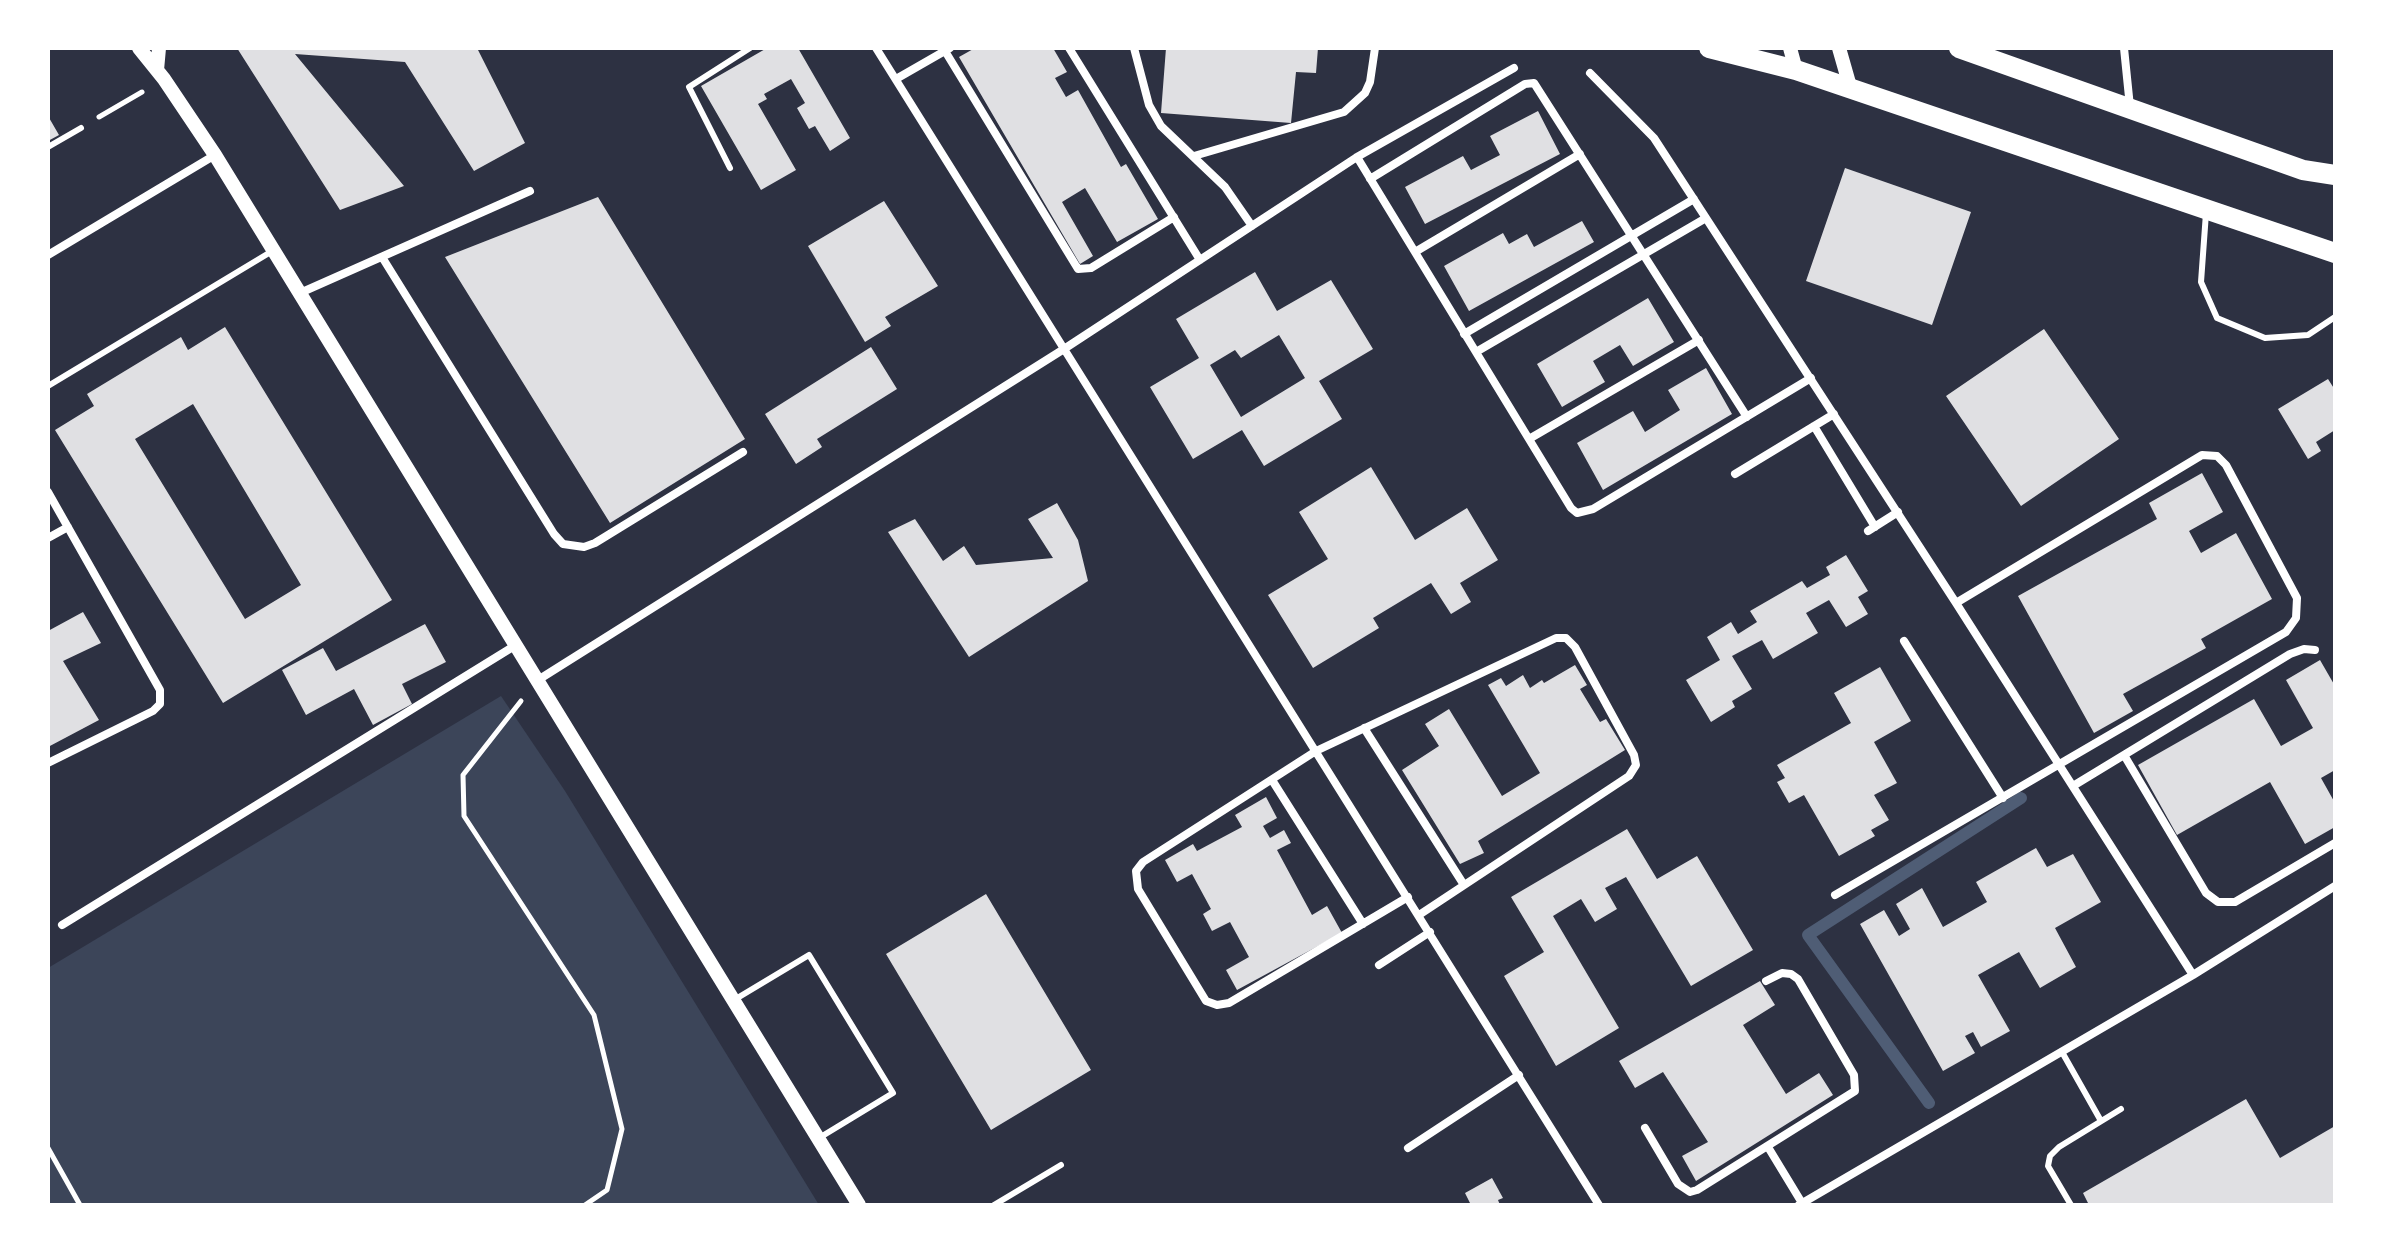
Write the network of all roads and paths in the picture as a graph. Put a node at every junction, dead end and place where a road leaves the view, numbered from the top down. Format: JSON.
{"nodes":[{"id":1,"x":139,"y":48,"type":"edge"},
{"id":2,"x":159,"y":48,"type":"edge"},
{"id":3,"x":750,"y":48,"type":"edge"},
{"id":4,"x":876,"y":48,"type":"edge"},
{"id":5,"x":1069,"y":48,"type":"edge"},
{"id":6,"x":1134,"y":48,"type":"edge"},
{"id":7,"x":1375,"y":48,"type":"edge"},
{"id":8,"x":1709,"y":48,"type":"edge"},
{"id":9,"x":1790,"y":48,"type":"edge"},
{"id":10,"x":1839,"y":48,"type":"edge"},
{"id":11,"x":1959,"y":48,"type":"edge"},
{"id":12,"x":2124,"y":48,"type":"edge"},
{"id":13,"x":948,"y":49,"type":"edge"},
{"id":14,"x":1514,"y":68,"type":"dead end"},
{"id":15,"x":1796,"y":70,"type":"junction"},
{"id":16,"x":1590,"y":73,"type":"dead end"},
{"id":17,"x":161,"y":75,"type":"junction"},
{"id":18,"x":896,"y":79,"type":"junction"},
{"id":19,"x":1851,"y":90,"type":"junction"},
{"id":20,"x":2130,"y":109,"type":"junction"},
{"id":21,"x":81,"y":128,"type":"joint"},
{"id":22,"x":48,"y":147,"type":"edge"},
{"id":23,"x":1580,"y":154,"type":"junction"},
{"id":24,"x":215,"y":155,"type":"junction"},
{"id":25,"x":1194,"y":156,"type":"junction"},
{"id":26,"x":1357,"y":157,"type":"junction"},
{"id":27,"x":730,"y":168,"type":"dead end"},
{"id":28,"x":2335,"y":175,"type":"edge"},
{"id":29,"x":1370,"y":179,"type":"junction"},
{"id":30,"x":530,"y":191,"type":"dead end"},
{"id":31,"x":1694,"y":199,"type":"junction"},
{"id":32,"x":2207,"y":211,"type":"junction"},
{"id":33,"x":1174,"y":217,"type":"junction"},
{"id":34,"x":1706,"y":218,"type":"junction"},
{"id":35,"x":1252,"y":226,"type":"junction"},
{"id":36,"x":1632,"y":235,"type":"junction"},
{"id":37,"x":274,"y":250,"type":"junction"},
{"id":38,"x":1415,"y":252,"type":"junction"},
{"id":39,"x":2335,"y":253,"type":"edge"},
{"id":40,"x":1644,"y":254,"type":"junction"},
{"id":41,"x":48,"y":255,"type":"edge"},
{"id":42,"x":382,"y":257,"type":"junction"},
{"id":43,"x":1200,"y":260,"type":"junction"},
{"id":44,"x":300,"y":293,"type":"junction"},
{"id":45,"x":2335,"y":317,"type":"edge"},
{"id":46,"x":1464,"y":334,"type":"junction"},
{"id":47,"x":1699,"y":340,"type":"junction"},
{"id":48,"x":1064,"y":349,"type":"junction"},
{"id":49,"x":1476,"y":352,"type":"junction"},
{"id":50,"x":1811,"y":378,"type":"junction"},
{"id":51,"x":48,"y":386,"type":"edge"},
{"id":52,"x":1834,"y":414,"type":"junction"},
{"id":53,"x":1747,"y":417,"type":"junction"},
{"id":54,"x":1814,"y":426,"type":"junction"},
{"id":55,"x":1529,"y":439,"type":"junction"},
{"id":56,"x":743,"y":452,"type":"dead end"},
{"id":57,"x":1735,"y":474,"type":"dead end"},
{"id":58,"x":48,"y":492,"type":"edge"},
{"id":59,"x":1898,"y":512,"type":"junction"},
{"id":60,"x":68,"y":527,"type":"junction"},
{"id":61,"x":48,"y":538,"type":"edge"},
{"id":62,"x":1956,"y":603,"type":"junction"},
{"id":63,"x":1904,"y":641,"type":"dead end"},
{"id":64,"x":517,"y":645,"type":"junction"},
{"id":65,"x":2315,"y":650,"type":"dead end"},
{"id":66,"x":538,"y":680,"type":"junction"},
{"id":67,"x":1364,"y":728,"type":"junction"},
{"id":68,"x":1316,"y":751,"type":"junction"},
{"id":69,"x":2124,"y":755,"type":"junction"},
{"id":70,"x":48,"y":763,"type":"edge"},
{"id":71,"x":2060,"y":766,"type":"junction"},
{"id":72,"x":1272,"y":780,"type":"junction"},
{"id":73,"x":2073,"y":786,"type":"junction"},
{"id":74,"x":2003,"y":798,"type":"junction"},
{"id":75,"x":2335,"y":843,"type":"edge"},
{"id":76,"x":1464,"y":885,"type":"junction"},
{"id":77,"x":2335,"y":886,"type":"edge"},
{"id":78,"x":1835,"y":895,"type":"dead end"},
{"id":79,"x":1408,"y":897,"type":"junction"},
{"id":80,"x":1419,"y":915,"type":"junction"},
{"id":81,"x":1363,"y":924,"type":"junction"},
{"id":82,"x":62,"y":925,"type":"dead end"},
{"id":83,"x":1430,"y":932,"type":"junction"},
{"id":84,"x":1379,"y":965,"type":"dead end"},
{"id":85,"x":2193,"y":975,"type":"junction"},
{"id":86,"x":1766,"y":981,"type":"dead end"},
{"id":87,"x":734,"y":1000,"type":"junction"},
{"id":88,"x":2062,"y":1052,"type":"junction"},
{"id":89,"x":1519,"y":1075,"type":"junction"},
{"id":90,"x":2121,"y":1109,"type":"dead end"},
{"id":91,"x":2101,"y":1121,"type":"junction"},
{"id":92,"x":1645,"y":1128,"type":"dead end"},
{"id":93,"x":819,"y":1138,"type":"junction"},
{"id":94,"x":1768,"y":1147,"type":"junction"},
{"id":95,"x":48,"y":1148,"type":"edge"},
{"id":96,"x":1408,"y":1148,"type":"dead end"},
{"id":97,"x":1061,"y":1165,"type":"dead end"},
{"id":98,"x":1800,"y":1204,"type":"edge"},
{"id":99,"x":80,"y":1205,"type":"edge"},
{"id":100,"x":585,"y":1205,"type":"edge"},
{"id":101,"x":859,"y":1205,"type":"edge"},
{"id":102,"x":994,"y":1205,"type":"edge"},
{"id":103,"x":1599,"y":1205,"type":"edge"},
{"id":104,"x":2071,"y":1205,"type":"edge"}],
"edges":[{"from":1,"to":17,"type":"street"},
{"from":2,"to":17,"type":"street"},
{"from":3,"to":27,"type":"lane"},
{"from":4,"to":18,"type":"street"},
{"from":5,"to":33,"type":"street"},
{"from":6,"to":25,"type":"street"},
{"from":7,"to":25,"type":"street"},
{"from":8,"to":15,"type":"main road"},
{"from":9,"to":15,"type":"street"},
{"from":10,"to":19,"type":"street"},
{"from":11,"to":20,"type":"main road"},
{"from":12,"to":20,"type":"street"},
{"from":13,"to":18,"type":"street"},
{"from":13,"to":33,"type":"street"},
{"from":14,"to":26,"type":"street"},
{"from":15,"to":19,"type":"main road"},
{"from":16,"to":31,"type":"street"},
{"from":17,"to":21,"type":"path"},
{"from":17,"to":24,"type":"street"},
{"from":18,"to":48,"type":"street"},
{"from":19,"to":32,"type":"main road"},
{"from":20,"to":28,"type":"main road"},
{"from":21,"to":22,"type":"lane"},
{"from":23,"to":29,"type":"street"},
{"from":23,"to":36,"type":"street"},
{"from":23,"to":38,"type":"street"},
{"from":24,"to":37,"type":"street"},
{"from":24,"to":41,"type":"street"},
{"from":25,"to":35,"type":"street"},
{"from":26,"to":29,"type":"street"},
{"from":26,"to":35,"type":"street"},
{"from":29,"to":38,"type":"street"},
{"from":30,"to":42,"type":"street"},
{"from":31,"to":34,"type":"street"},
{"from":31,"to":36,"type":"street"},
{"from":32,"to":39,"type":"main road"},
{"from":32,"to":45,"type":"lane"},
{"from":33,"to":43,"type":"street"},
{"from":34,"to":40,"type":"street"},
{"from":34,"to":50,"type":"street"},
{"from":35,"to":43,"type":"street"},
{"from":36,"to":40,"type":"street"},
{"from":36,"to":46,"type":"street"},
{"from":37,"to":44,"type":"street"},
{"from":37,"to":51,"type":"lane"},
{"from":38,"to":46,"type":"street"},
{"from":40,"to":47,"type":"street"},
{"from":40,"to":49,"type":"street"},
{"from":42,"to":44,"type":"street"},
{"from":42,"to":56,"type":"street"},
{"from":43,"to":48,"type":"street"},
{"from":44,"to":64,"type":"street"},
{"from":46,"to":49,"type":"street"},
{"from":47,"to":53,"type":"street"},
{"from":47,"to":55,"type":"street"},
{"from":48,"to":66,"type":"street"},
{"from":48,"to":68,"type":"street"},
{"from":49,"to":55,"type":"street"},
{"from":50,"to":52,"type":"street"},
{"from":50,"to":53,"type":"street"},
{"from":52,"to":54,"type":"street"},
{"from":52,"to":59,"type":"street"},
{"from":53,"to":55,"type":"street"},
{"from":54,"to":57,"type":"street"},
{"from":54,"to":59,"type":"street"},
{"from":58,"to":60,"type":"street"},
{"from":59,"to":62,"type":"street"},
{"from":60,"to":61,"type":"street"},
{"from":60,"to":70,"type":"street"},
{"from":62,"to":71,"type":"street"},
{"from":62,"to":71,"type":"street"},
{"from":63,"to":74,"type":"street"},
{"from":64,"to":66,"type":"street"},
{"from":64,"to":82,"type":"street"},
{"from":65,"to":69,"type":"street"},
{"from":66,"to":87,"type":"street"},
{"from":66,"to":100,"type":"path"},
{"from":67,"to":68,"type":"street"},
{"from":67,"to":76,"type":"street"},
{"from":67,"to":76,"type":"street"},
{"from":68,"to":72,"type":"street"},
{"from":68,"to":79,"type":"street"},
{"from":69,"to":73,"type":"street"},
{"from":69,"to":75,"type":"street"},
{"from":71,"to":73,"type":"street"},
{"from":71,"to":74,"type":"street"},
{"from":72,"to":81,"type":"street"},
{"from":72,"to":81,"type":"street"},
{"from":73,"to":85,"type":"street"},
{"from":74,"to":78,"type":"street"},
{"from":76,"to":80,"type":"street"},
{"from":77,"to":85,"type":"street"},
{"from":79,"to":80,"type":"street"},
{"from":79,"to":81,"type":"street"},
{"from":80,"to":83,"type":"street"},
{"from":83,"to":84,"type":"street"},
{"from":83,"to":89,"type":"street"},
{"from":85,"to":88,"type":"street"},
{"from":86,"to":94,"type":"street"},
{"from":87,"to":93,"type":"street"},
{"from":87,"to":93,"type":"lane"},
{"from":88,"to":91,"type":"lane"},
{"from":88,"to":98,"type":"street"},
{"from":89,"to":96,"type":"street"},
{"from":89,"to":103,"type":"street"},
{"from":90,"to":91,"type":"lane"},
{"from":91,"to":104,"type":"lane"},
{"from":92,"to":94,"type":"street"},
{"from":93,"to":101,"type":"street"},
{"from":94,"to":98,"type":"street"},
{"from":95,"to":99,"type":"path"},
{"from":97,"to":102,"type":"lane"}]}
